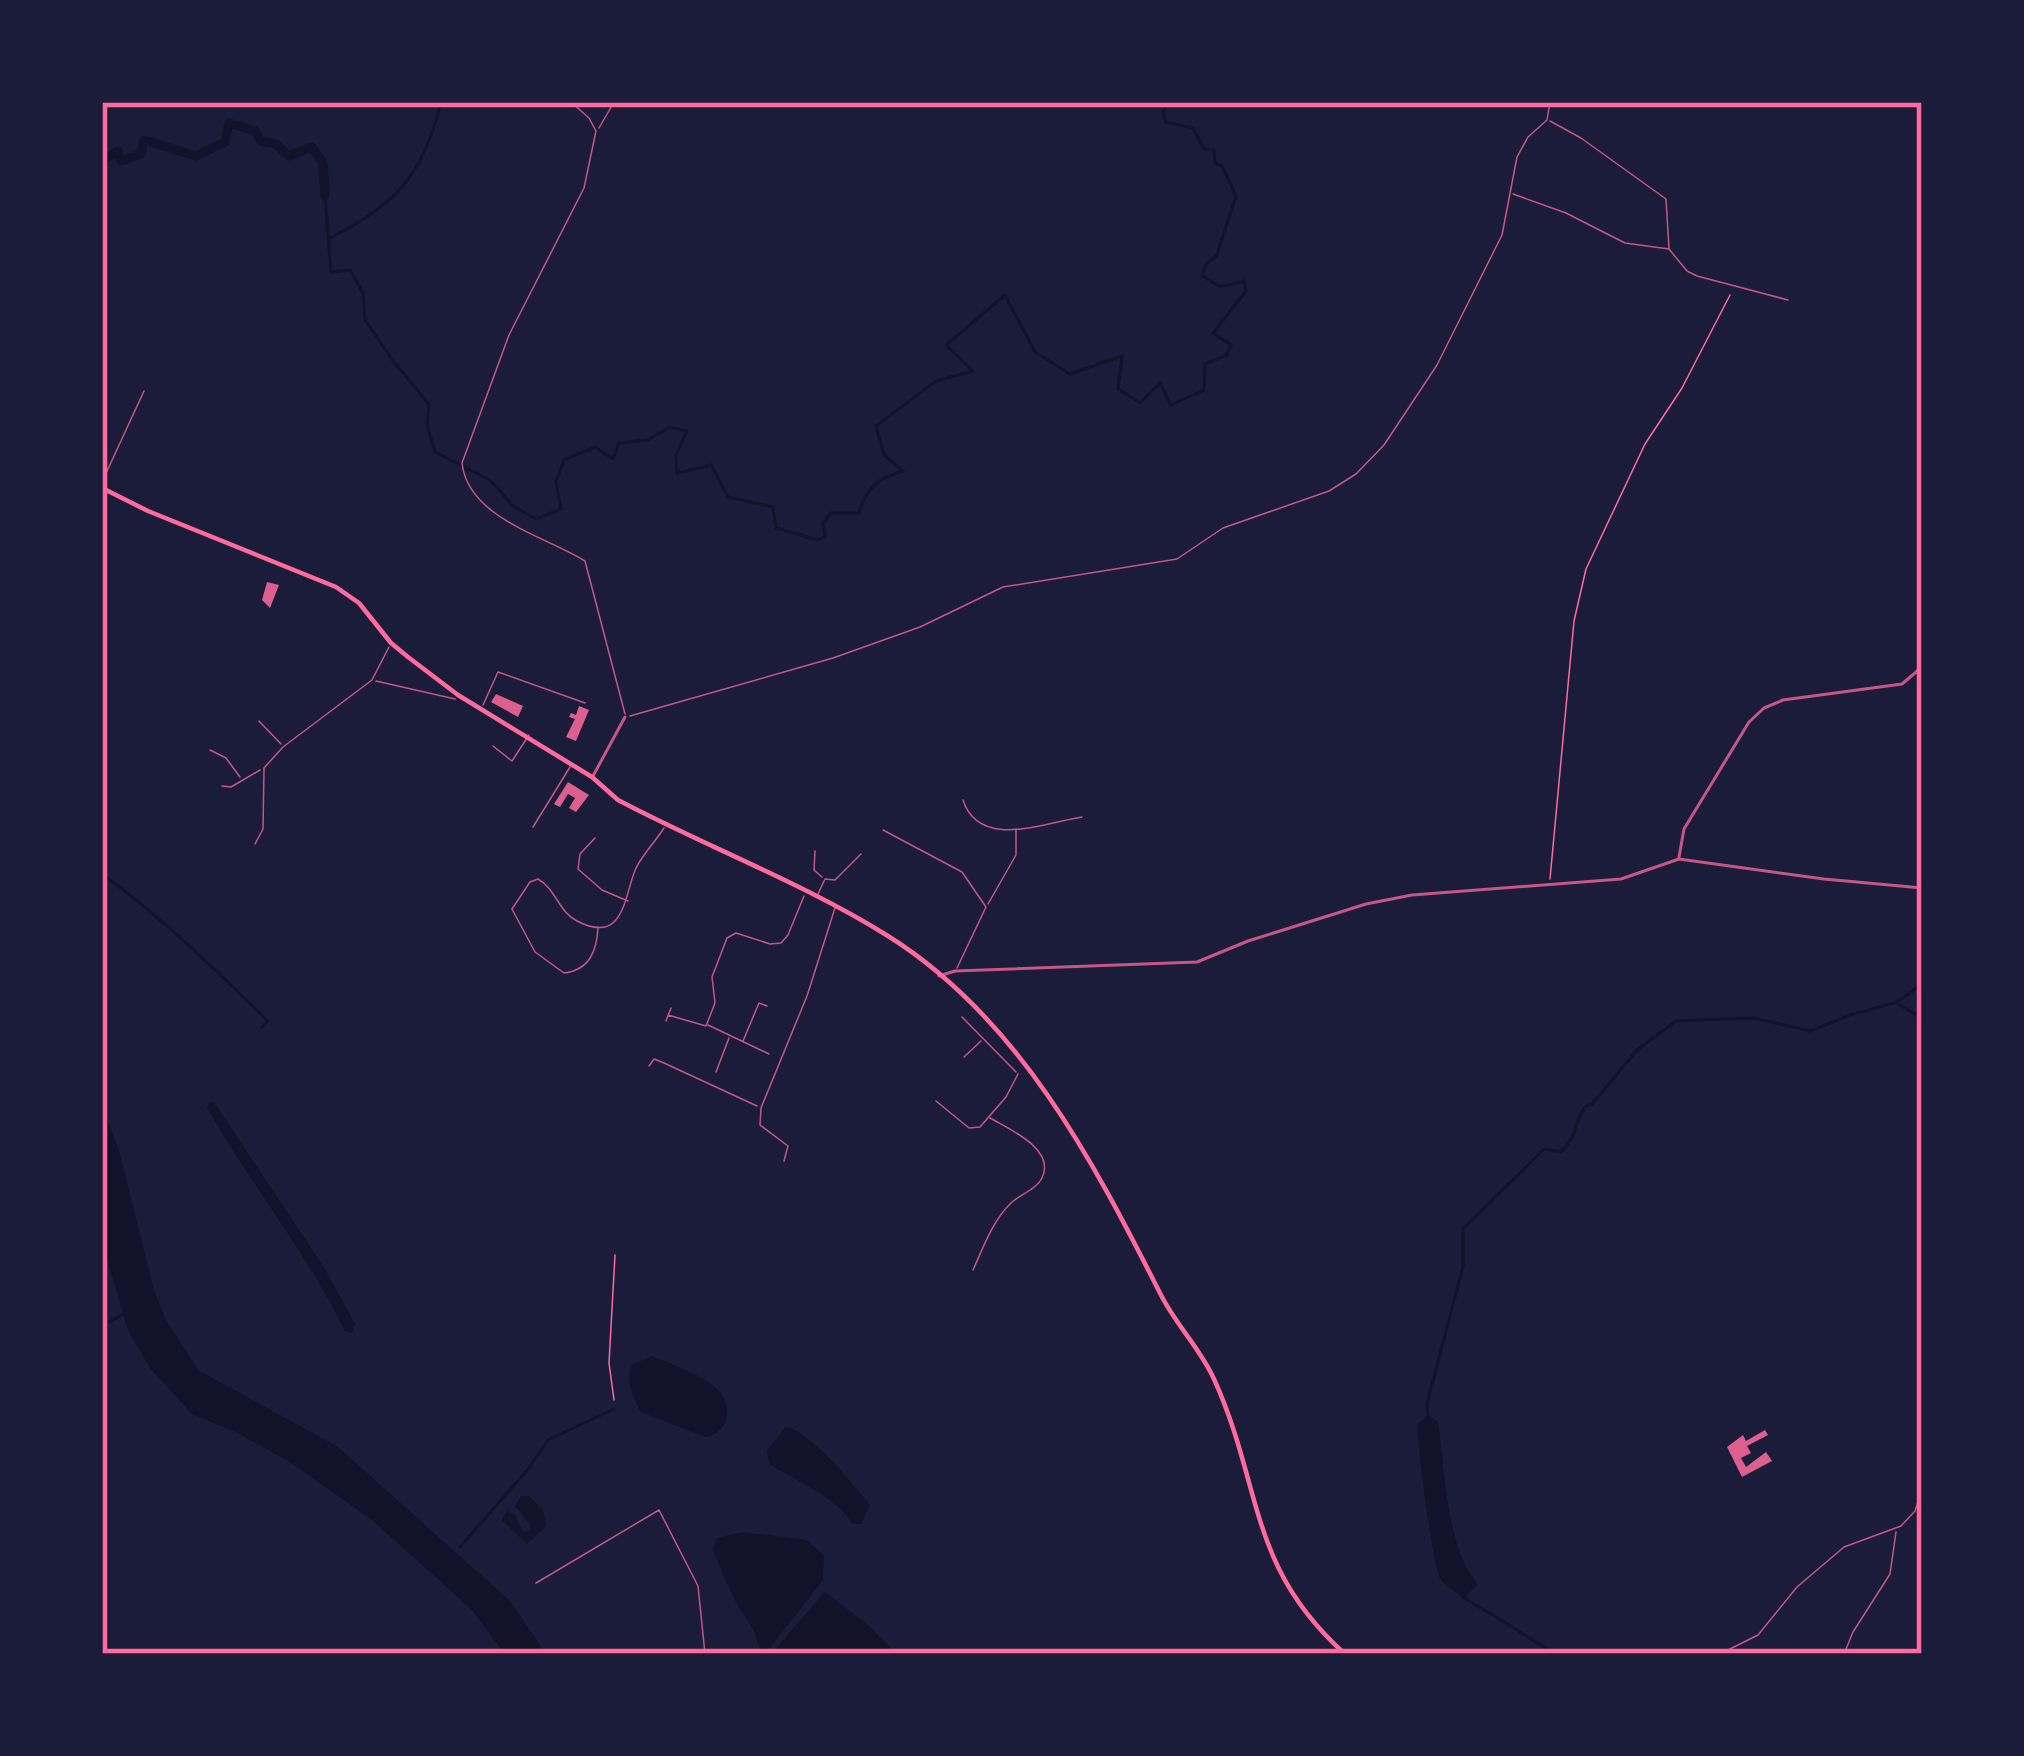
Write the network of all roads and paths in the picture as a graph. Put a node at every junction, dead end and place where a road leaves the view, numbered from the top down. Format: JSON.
{"nodes":[{"id":1,"x":572,"y":102,"type":"edge"},
{"id":2,"x":614,"y":102,"type":"edge"},
{"id":3,"x":1550,"y":102,"type":"edge"},
{"id":4,"x":1547,"y":120,"type":"junction"},
{"id":5,"x":596,"y":131,"type":"junction"},
{"id":6,"x":1513,"y":194,"type":"junction"},
{"id":7,"x":1669,"y":249,"type":"junction"},
{"id":8,"x":1735,"y":286,"type":"junction"},
{"id":9,"x":1788,"y":300,"type":"dead end"},
{"id":10,"x":144,"y":391,"type":"dead end"},
{"id":11,"x":102,"y":485,"type":"edge"},
{"id":12,"x":391,"y":644,"type":"junction"},
{"id":13,"x":1922,"y":667,"type":"edge"},
{"id":14,"x":372,"y":680,"type":"junction"},
{"id":15,"x":458,"y":695,"type":"junction"},
{"id":16,"x":585,"y":703,"type":"dead end"},
{"id":17,"x":482,"y":709,"type":"junction"},
{"id":18,"x":626,"y":717,"type":"junction"},
{"id":19,"x":259,"y":721,"type":"dead end"},
{"id":20,"x":529,"y":735,"type":"junction"},
{"id":21,"x":493,"y":746,"type":"dead end"},
{"id":22,"x":284,"y":747,"type":"junction"},
{"id":23,"x":210,"y":750,"type":"dead end"},
{"id":24,"x":572,"y":764,"type":"junction"},
{"id":25,"x":264,"y":768,"type":"junction"},
{"id":26,"x":592,"y":777,"type":"junction"},
{"id":27,"x":242,"y":780,"type":"junction"},
{"id":28,"x":222,"y":786,"type":"dead end"},
{"id":29,"x":971,"y":802,"type":"dead end"},
{"id":30,"x":1080,"y":816,"type":"dead end"},
{"id":31,"x":666,"y":825,"type":"junction"},
{"id":32,"x":533,"y":827,"type":"dead end"},
{"id":33,"x":1016,"y":828,"type":"junction"},
{"id":34,"x":883,"y":830,"type":"dead end"},
{"id":35,"x":596,"y":838,"type":"dead end"},
{"id":36,"x":255,"y":844,"type":"dead end"},
{"id":37,"x":815,"y":851,"type":"dead end"},
{"id":38,"x":861,"y":854,"type":"dead end"},
{"id":39,"x":1679,"y":859,"type":"junction"},
{"id":40,"x":826,"y":879,"type":"junction"},
{"id":41,"x":1549,"y":887,"type":"junction"},
{"id":42,"x":1922,"y":888,"type":"edge"},
{"id":43,"x":806,"y":892,"type":"junction"},
{"id":44,"x":816,"y":898,"type":"junction"},
{"id":45,"x":628,"y":902,"type":"junction"},
{"id":46,"x":986,"y":907,"type":"junction"},
{"id":47,"x":835,"y":908,"type":"junction"},
{"id":48,"x":598,"y":926,"type":"junction"},
{"id":49,"x":956,"y":971,"type":"junction"},
{"id":50,"x":939,"y":976,"type":"junction"},
{"id":51,"x":767,"y":1006,"type":"dead end"},
{"id":52,"x":670,"y":1008,"type":"dead end"},
{"id":53,"x":668,"y":1016,"type":"junction"},
{"id":54,"x":962,"y":1016,"type":"dead end"},
{"id":55,"x":666,"y":1022,"type":"dead end"},
{"id":56,"x":707,"y":1024,"type":"junction"},
{"id":57,"x":730,"y":1035,"type":"junction"},
{"id":58,"x":984,"y":1038,"type":"junction"},
{"id":59,"x":743,"y":1041,"type":"junction"},
{"id":60,"x":770,"y":1054,"type":"dead end"},
{"id":61,"x":964,"y":1058,"type":"dead end"},
{"id":62,"x":1027,"y":1065,"type":"junction"},
{"id":63,"x":649,"y":1066,"type":"dead end"},
{"id":64,"x":706,"y":1068,"type":"dead end"},
{"id":65,"x":716,"y":1072,"type":"junction"},
{"id":66,"x":1018,"y":1074,"type":"junction"},
{"id":67,"x":727,"y":1077,"type":"dead end"},
{"id":68,"x":936,"y":1101,"type":"dead end"},
{"id":69,"x":761,"y":1108,"type":"junction"},
{"id":70,"x":990,"y":1118,"type":"junction"},
{"id":71,"x":784,"y":1161,"type":"dead end"},
{"id":72,"x":615,"y":1255,"type":"dead end"},
{"id":73,"x":973,"y":1270,"type":"dead end"},
{"id":74,"x":614,"y":1400,"type":"dead end"},
{"id":75,"x":1922,"y":1489,"type":"edge"},
{"id":76,"x":1896,"y":1528,"type":"junction"},
{"id":77,"x":536,"y":1583,"type":"dead end"},
{"id":78,"x":705,"y":1654,"type":"edge"},
{"id":79,"x":1346,"y":1654,"type":"edge"},
{"id":80,"x":1720,"y":1654,"type":"edge"},
{"id":81,"x":1844,"y":1654,"type":"edge"}],
"edges":[{"from":1,"to":5,"type":"street"},
{"from":2,"to":5,"type":"street"},
{"from":3,"to":4,"type":"street"},
{"from":4,"to":6,"type":"street"},
{"from":4,"to":7,"type":"street"},
{"from":5,"to":18,"type":"street"},
{"from":6,"to":7,"type":"street"},
{"from":6,"to":18,"type":"street"},
{"from":7,"to":8,"type":"street"},
{"from":8,"to":9,"type":"street"},
{"from":8,"to":41,"type":"path"},
{"from":10,"to":11,"type":"street"},
{"from":11,"to":12,"type":"main road"},
{"from":12,"to":14,"type":"street"},
{"from":12,"to":15,"type":"main road"},
{"from":13,"to":39,"type":"street"},
{"from":14,"to":15,"type":"street"},
{"from":14,"to":22,"type":"street"},
{"from":15,"to":17,"type":"main road"},
{"from":16,"to":17,"type":"street"},
{"from":17,"to":20,"type":"main road"},
{"from":18,"to":26,"type":"street"},
{"from":19,"to":22,"type":"street"},
{"from":20,"to":21,"type":"street"},
{"from":20,"to":24,"type":"main road"},
{"from":22,"to":25,"type":"street"},
{"from":23,"to":27,"type":"street"},
{"from":24,"to":26,"type":"main road"},
{"from":24,"to":32,"type":"street"},
{"from":25,"to":27,"type":"street"},
{"from":25,"to":36,"type":"street"},
{"from":26,"to":31,"type":"main road"},
{"from":27,"to":28,"type":"street"},
{"from":29,"to":33,"type":"street"},
{"from":30,"to":33,"type":"street"},
{"from":31,"to":43,"type":"main road"},
{"from":31,"to":45,"type":"street"},
{"from":33,"to":46,"type":"street"},
{"from":34,"to":46,"type":"street"},
{"from":35,"to":45,"type":"street"},
{"from":37,"to":40,"type":"street"},
{"from":38,"to":40,"type":"street"},
{"from":39,"to":41,"type":"street"},
{"from":39,"to":42,"type":"street"},
{"from":40,"to":44,"type":"street"},
{"from":41,"to":49,"type":"street"},
{"from":43,"to":44,"type":"main road"},
{"from":43,"to":56,"type":"street"},
{"from":44,"to":47,"type":"main road"},
{"from":45,"to":48,"type":"street"},
{"from":46,"to":49,"type":"street"},
{"from":47,"to":50,"type":"main road"},
{"from":47,"to":69,"type":"street"},
{"from":48,"to":48,"type":"street"},
{"from":49,"to":50,"type":"street"},
{"from":50,"to":62,"type":"main road"},
{"from":51,"to":59,"type":"street"},
{"from":52,"to":53,"type":"street"},
{"from":53,"to":55,"type":"street"},
{"from":53,"to":56,"type":"street"},
{"from":54,"to":58,"type":"street"},
{"from":56,"to":57,"type":"street"},
{"from":57,"to":59,"type":"street"},
{"from":57,"to":65,"type":"street"},
{"from":58,"to":61,"type":"street"},
{"from":58,"to":66,"type":"street"},
{"from":59,"to":60,"type":"street"},
{"from":62,"to":66,"type":"street"},
{"from":62,"to":79,"type":"main road"},
{"from":63,"to":69,"type":"street"},
{"from":64,"to":65,"type":"street"},
{"from":65,"to":67,"type":"street"},
{"from":66,"to":70,"type":"street"},
{"from":68,"to":70,"type":"street"},
{"from":69,"to":71,"type":"street"},
{"from":70,"to":73,"type":"street"},
{"from":72,"to":74,"type":"path"},
{"from":75,"to":76,"type":"street"},
{"from":76,"to":80,"type":"street"},
{"from":76,"to":81,"type":"street"},
{"from":77,"to":78,"type":"street"}]}
